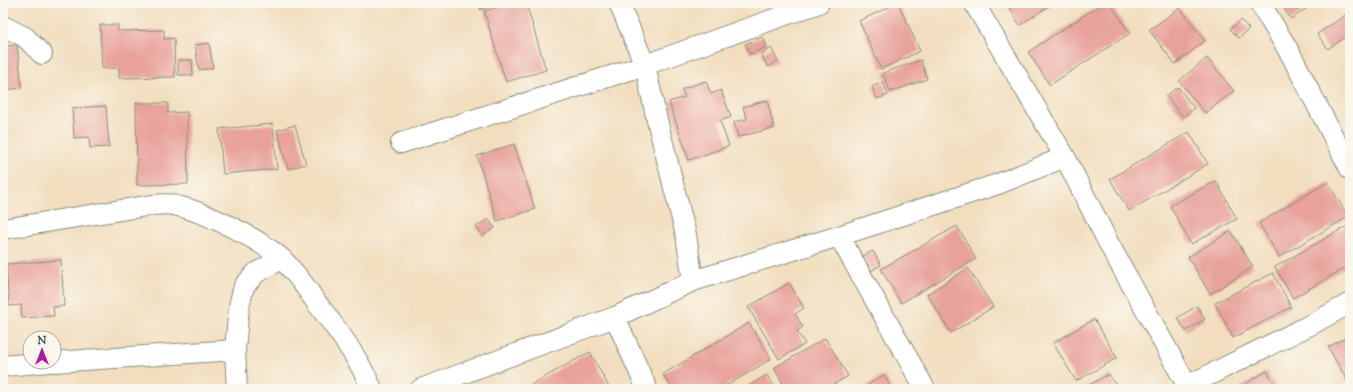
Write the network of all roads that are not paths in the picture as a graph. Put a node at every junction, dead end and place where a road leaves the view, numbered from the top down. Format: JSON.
{"nodes":[{"id":1,"x":619,"y":3,"type":"edge"},
{"id":2,"x":819,"y":3,"type":"edge"},
{"id":3,"x":974,"y":3,"type":"edge"},
{"id":4,"x":1260,"y":3,"type":"edge"},
{"id":5,"x":3,"y":26,"type":"edge"},
{"id":6,"x":42,"y":54,"type":"dead end"},
{"id":7,"x":645,"y":65,"type":"junction"},
{"id":8,"x":401,"y":143,"type":"dead end"},
{"id":9,"x":1065,"y":157,"type":"junction"},
{"id":10,"x":1350,"y":169,"type":"edge"},
{"id":11,"x":3,"y":229,"type":"edge"},
{"id":12,"x":839,"y":236,"type":"junction"},
{"id":13,"x":282,"y":259,"type":"junction"},
{"id":14,"x":693,"y":281,"type":"junction"},
{"id":15,"x":1350,"y":303,"type":"edge"},
{"id":16,"x":615,"y":317,"type":"junction"},
{"id":17,"x":235,"y":350,"type":"junction"},
{"id":18,"x":62,"y":361,"type":"edge"},
{"id":19,"x":22,"y":364,"type":"edge"},
{"id":20,"x":3,"y":366,"type":"edge"},
{"id":21,"x":1188,"y":388,"type":"edge"},
{"id":22,"x":237,"y":389,"type":"edge"},
{"id":23,"x":372,"y":389,"type":"edge"},
{"id":24,"x":421,"y":389,"type":"edge"},
{"id":25,"x":647,"y":389,"type":"edge"},
{"id":26,"x":925,"y":389,"type":"edge"}],
"edges":[{"from":1,"to":7,"type":"street"},
{"from":2,"to":7,"type":"street"},
{"from":3,"to":9,"type":"street"},
{"from":4,"to":10,"type":"street"},
{"from":5,"to":6,"type":"street"},
{"from":7,"to":8,"type":"street"},
{"from":7,"to":14,"type":"street"},
{"from":9,"to":12,"type":"street"},
{"from":9,"to":21,"type":"street"},
{"from":11,"to":13,"type":"street"},
{"from":12,"to":14,"type":"street"},
{"from":12,"to":26,"type":"street"},
{"from":13,"to":17,"type":"street"},
{"from":13,"to":23,"type":"street"},
{"from":14,"to":16,"type":"street"},
{"from":15,"to":21,"type":"street"},
{"from":16,"to":24,"type":"street"},
{"from":16,"to":25,"type":"street"},
{"from":17,"to":18,"type":"street"},
{"from":17,"to":22,"type":"street"},
{"from":19,"to":20,"type":"street"}]}
